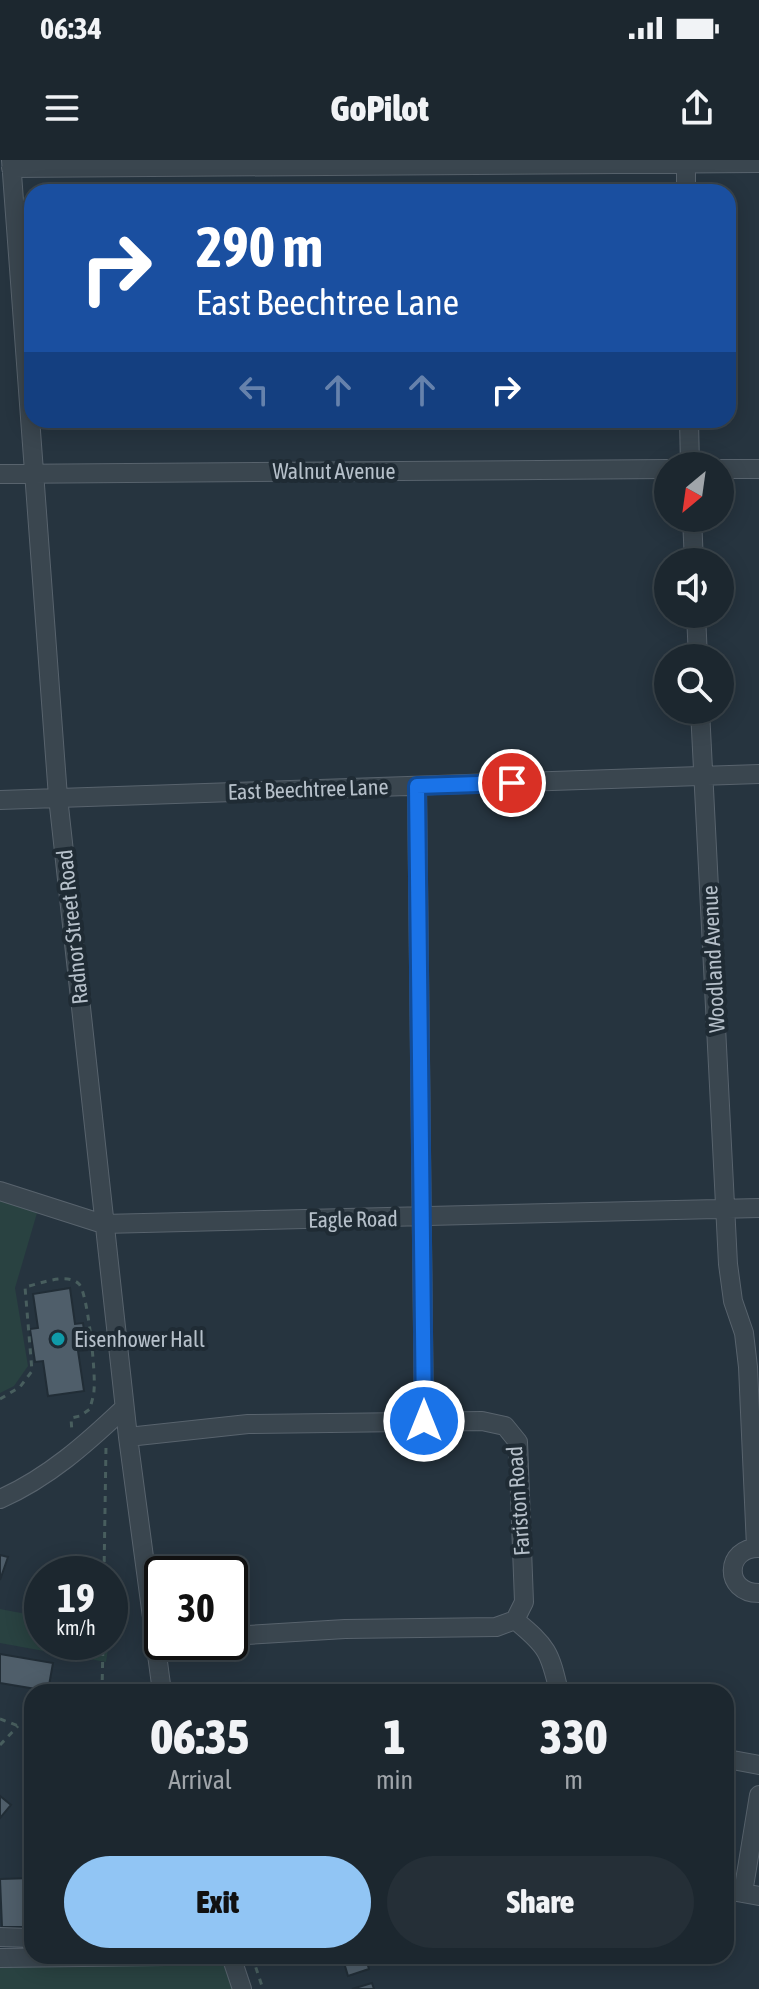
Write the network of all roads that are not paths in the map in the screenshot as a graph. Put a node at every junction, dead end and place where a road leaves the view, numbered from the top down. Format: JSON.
{"nodes":[{"id":1,"x":686,"y":161,"type":"edge"},
{"id":2,"x":759,"y":163,"type":"edge"},
{"id":3,"x":11,"y":164,"type":"edge"},
{"id":4,"x":686,"y":184,"type":"edge"},
{"id":5,"x":24,"y":347,"type":"edge"},
{"id":6,"x":30,"y":428,"type":"edge"},
{"id":7,"x":689,"y":428,"type":"edge"},
{"id":8,"x":690,"y":452,"type":"edge"},
{"id":9,"x":654,"y":469,"type":"edge"},
{"id":10,"x":734,"y":469,"type":"edge"},
{"id":11,"x":759,"y":469,"type":"edge"},
{"id":12,"x":33,"y":473,"type":"junction"},
{"id":13,"x":0,"y":474,"type":"edge"},
{"id":14,"x":701,"y":724,"type":"edge"},
{"id":15,"x":759,"y":774,"type":"edge"},
{"id":16,"x":703,"y":776,"type":"junction"},
{"id":17,"x":417,"y":786,"type":"junction"},
{"id":18,"x":58,"y":797,"type":"junction"},
{"id":19,"x":0,"y":800,"type":"edge"},
{"id":20,"x":0,"y":1191,"type":"edge"},
{"id":21,"x":759,"y":1208,"type":"edge"},
{"id":22,"x":726,"y":1209,"type":"junction"},
{"id":23,"x":422,"y":1217,"type":"junction"},
{"id":24,"x":103,"y":1224,"type":"junction"},
{"id":25,"x":124,"y":1408,"type":"junction"},
{"id":26,"x":424,"y":1421,"type":"junction"},
{"id":27,"x":128,"y":1437,"type":"junction"},
{"id":28,"x":0,"y":1499,"type":"edge"},
{"id":29,"x":757,"y":1548,"type":"edge"},
{"id":30,"x":146,"y":1556,"type":"edge"},
{"id":31,"x":759,"y":1593,"type":"edge"},
{"id":32,"x":515,"y":1620,"type":"junction"},
{"id":33,"x":248,"y":1635,"type":"edge"},
{"id":34,"x":160,"y":1660,"type":"edge"},
{"id":35,"x":161,"y":1684,"type":"edge"},
{"id":36,"x":558,"y":1684,"type":"edge"},
{"id":37,"x":734,"y":1760,"type":"edge"},
{"id":38,"x":759,"y":1765,"type":"edge"},
{"id":39,"x":759,"y":1795,"type":"edge"},
{"id":40,"x":743,"y":1893,"type":"edge"},
{"id":41,"x":0,"y":1937,"type":"edge"},
{"id":42,"x":24,"y":1938,"type":"edge"},
{"id":43,"x":0,"y":1958,"type":"edge"},
{"id":44,"x":24,"y":1958,"type":"edge"},
{"id":45,"x":234,"y":1964,"type":"edge"},
{"id":46,"x":242,"y":1989,"type":"edge"}],
"edges":[{"from":1,"to":2,"type":"street"},
{"from":1,"to":3,"type":"street"},
{"from":1,"to":4,"type":"street"},
{"from":3,"to":5,"type":"street","name":"Radnor Street Road"},
{"from":6,"to":12,"type":"street","name":"Radnor Street Road"},
{"from":7,"to":8,"type":"street"},
{"from":9,"to":12,"type":"street","name":"Walnut Avenue"},
{"from":10,"to":11,"type":"street"},
{"from":12,"to":13,"type":"street","name":"Walnut Avenue"},
{"from":12,"to":18,"type":"street","name":"Radnor Street Road"},
{"from":14,"to":16,"type":"street","name":"Woodland Avenue"},
{"from":15,"to":16,"type":"street","name":"East Beechtree Lane"},
{"from":16,"to":17,"type":"street","name":"East Beechtree Lane"},
{"from":16,"to":22,"type":"street","name":"Woodland Avenue"},
{"from":17,"to":18,"type":"street","name":"East Beechtree Lane"},
{"from":17,"to":23,"type":"street"},
{"from":18,"to":19,"type":"street","name":"East Beechtree Lane"},
{"from":18,"to":24,"type":"street","name":"Radnor Street Road"},
{"from":20,"to":24,"type":"street","name":"Eagle Road"},
{"from":21,"to":22,"type":"street","name":"Eagle Road"},
{"from":22,"to":23,"type":"street","name":"Eagle Road"},
{"from":22,"to":29,"type":"street","name":"Woodland Avenue"},
{"from":23,"to":24,"type":"street","name":"Eagle Road"},
{"from":23,"to":26,"type":"street"},
{"from":24,"to":25,"type":"street","name":"Radnor Street Road"},
{"from":25,"to":27,"type":"street","name":"Radnor Street Road"},
{"from":25,"to":28,"type":"street"},
{"from":26,"to":27,"type":"street","name":"Fariston Road"},
{"from":26,"to":32,"type":"street","name":"Fariston Road"},
{"from":27,"to":30,"type":"street","name":"Radnor Street Road"},
{"from":29,"to":31,"type":"street"},
{"from":32,"to":33,"type":"street"},
{"from":32,"to":36,"type":"street"},
{"from":34,"to":35,"type":"street","name":"Radnor Street Road"},
{"from":37,"to":38,"type":"street"},
{"from":39,"to":40,"type":"street"},
{"from":41,"to":42,"type":"street"},
{"from":43,"to":44,"type":"street"},
{"from":45,"to":46,"type":"street"}]}
